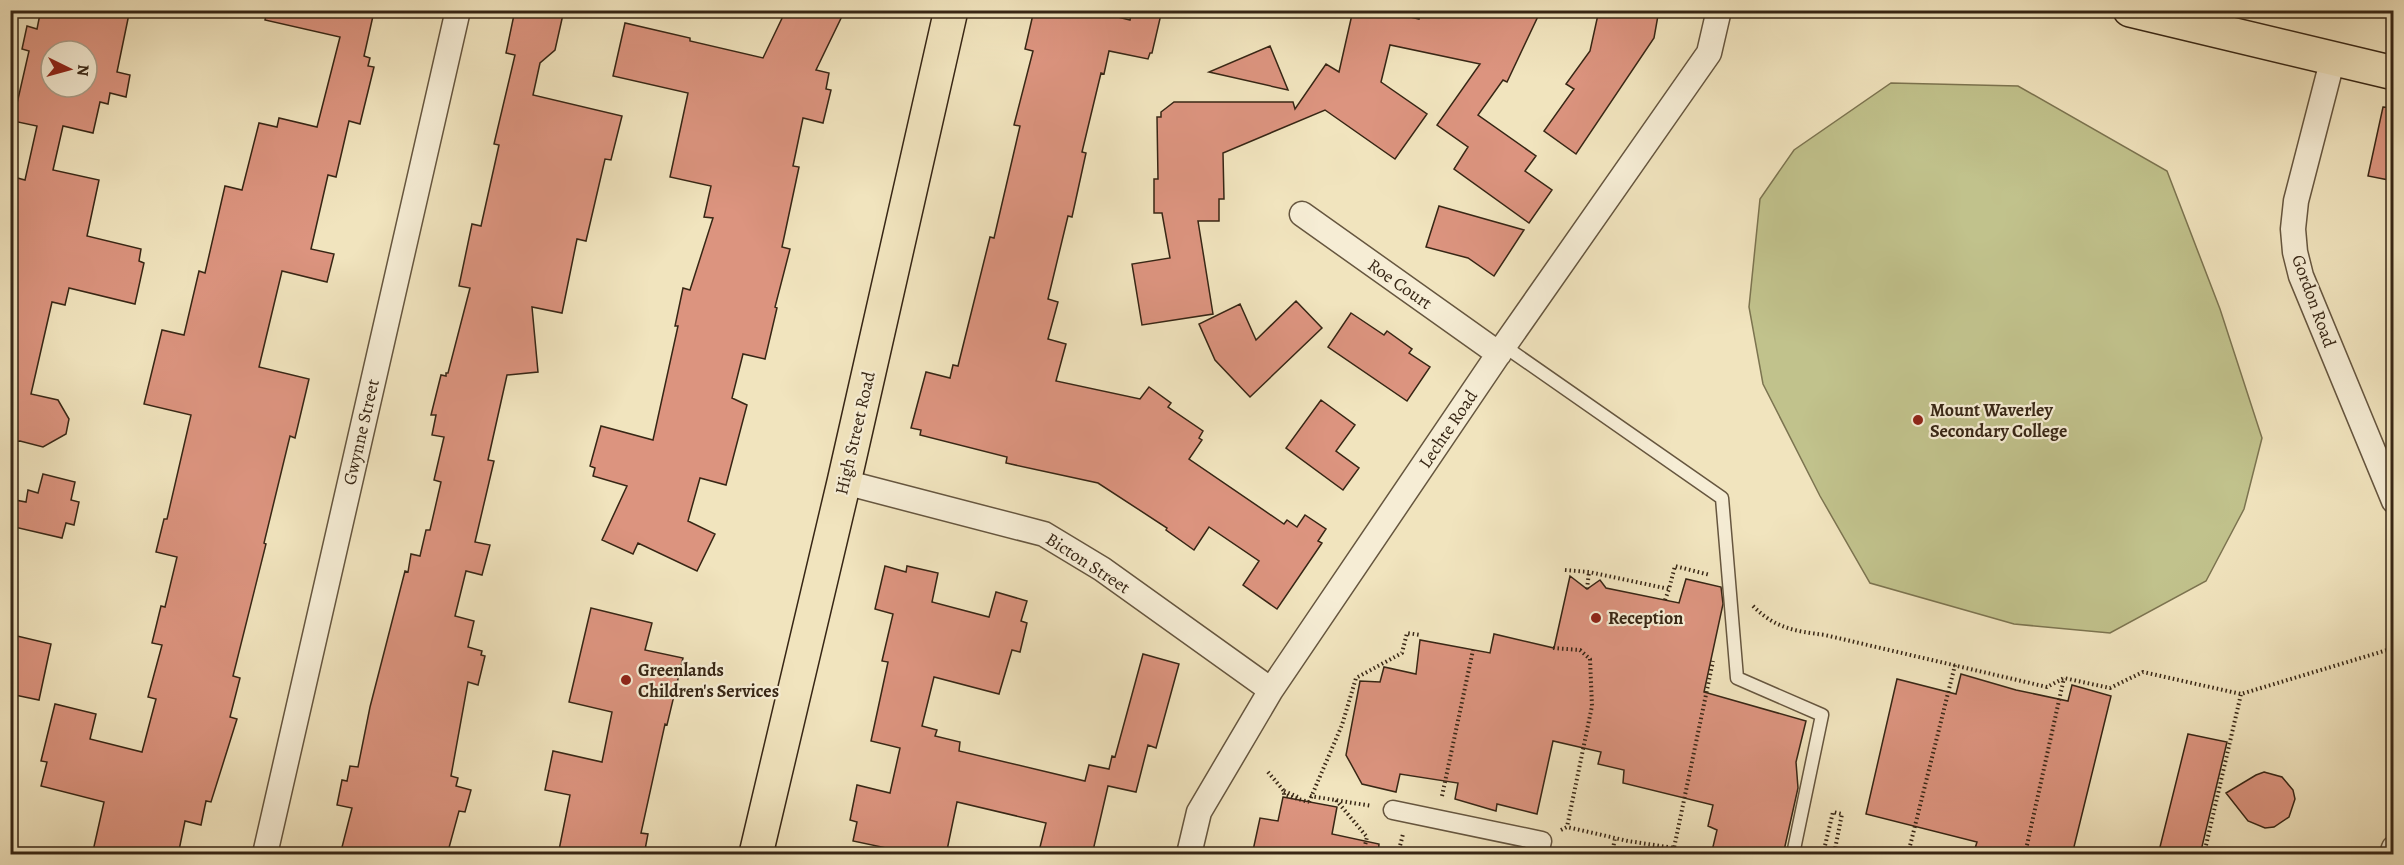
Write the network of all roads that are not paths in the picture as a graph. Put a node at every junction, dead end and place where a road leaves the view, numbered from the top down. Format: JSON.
{"nodes":[{"id":1,"x":458,"y":10,"type":"edge"},
{"id":2,"x":951,"y":10,"type":"edge"},
{"id":3,"x":1719,"y":10,"type":"edge"},
{"id":4,"x":2130,"y":10,"type":"edge"},
{"id":5,"x":2333,"y":58,"type":"junction"},
{"id":6,"x":2394,"y":73,"type":"edge"},
{"id":7,"x":1302,"y":214,"type":"dead end"},
{"id":8,"x":1502,"y":350,"type":"junction"},
{"id":9,"x":844,"y":482,"type":"junction"},
{"id":10,"x":2394,"y":501,"type":"edge"},
{"id":11,"x":1270,"y":690,"type":"junction"},
{"id":12,"x":1393,"y":810,"type":"dead end"},
{"id":13,"x":2394,"y":848,"type":"edge"},
{"id":14,"x":265,"y":855,"type":"edge"},
{"id":15,"x":756,"y":855,"type":"edge"},
{"id":16,"x":1189,"y":855,"type":"edge"},
{"id":17,"x":1539,"y":855,"type":"edge"},
{"id":18,"x":1793,"y":855,"type":"edge"},
{"id":19,"x":2392,"y":855,"type":"edge"}],
"edges":[{"from":1,"to":14,"type":"street","name":"Gwynne Street"},
{"from":2,"to":9,"type":"main road","name":"High Street Road"},
{"from":3,"to":8,"type":"street","name":"Lechte Road"},
{"from":4,"to":5,"type":"main road"},
{"from":5,"to":6,"type":"main road"},
{"from":5,"to":10,"type":"street","name":"Gordon Road"},
{"from":7,"to":8,"type":"street","name":"Roe Court"},
{"from":8,"to":11,"type":"street","name":"Lechte Road"},
{"from":8,"to":18,"type":"lane"},
{"from":9,"to":11,"type":"street","name":"Bicton Street"},
{"from":9,"to":15,"type":"main road","name":"High Street Road"},
{"from":11,"to":16,"type":"street","name":"Lechte Road"},
{"from":12,"to":17,"type":"street"},
{"from":13,"to":19,"type":"street"}]}
